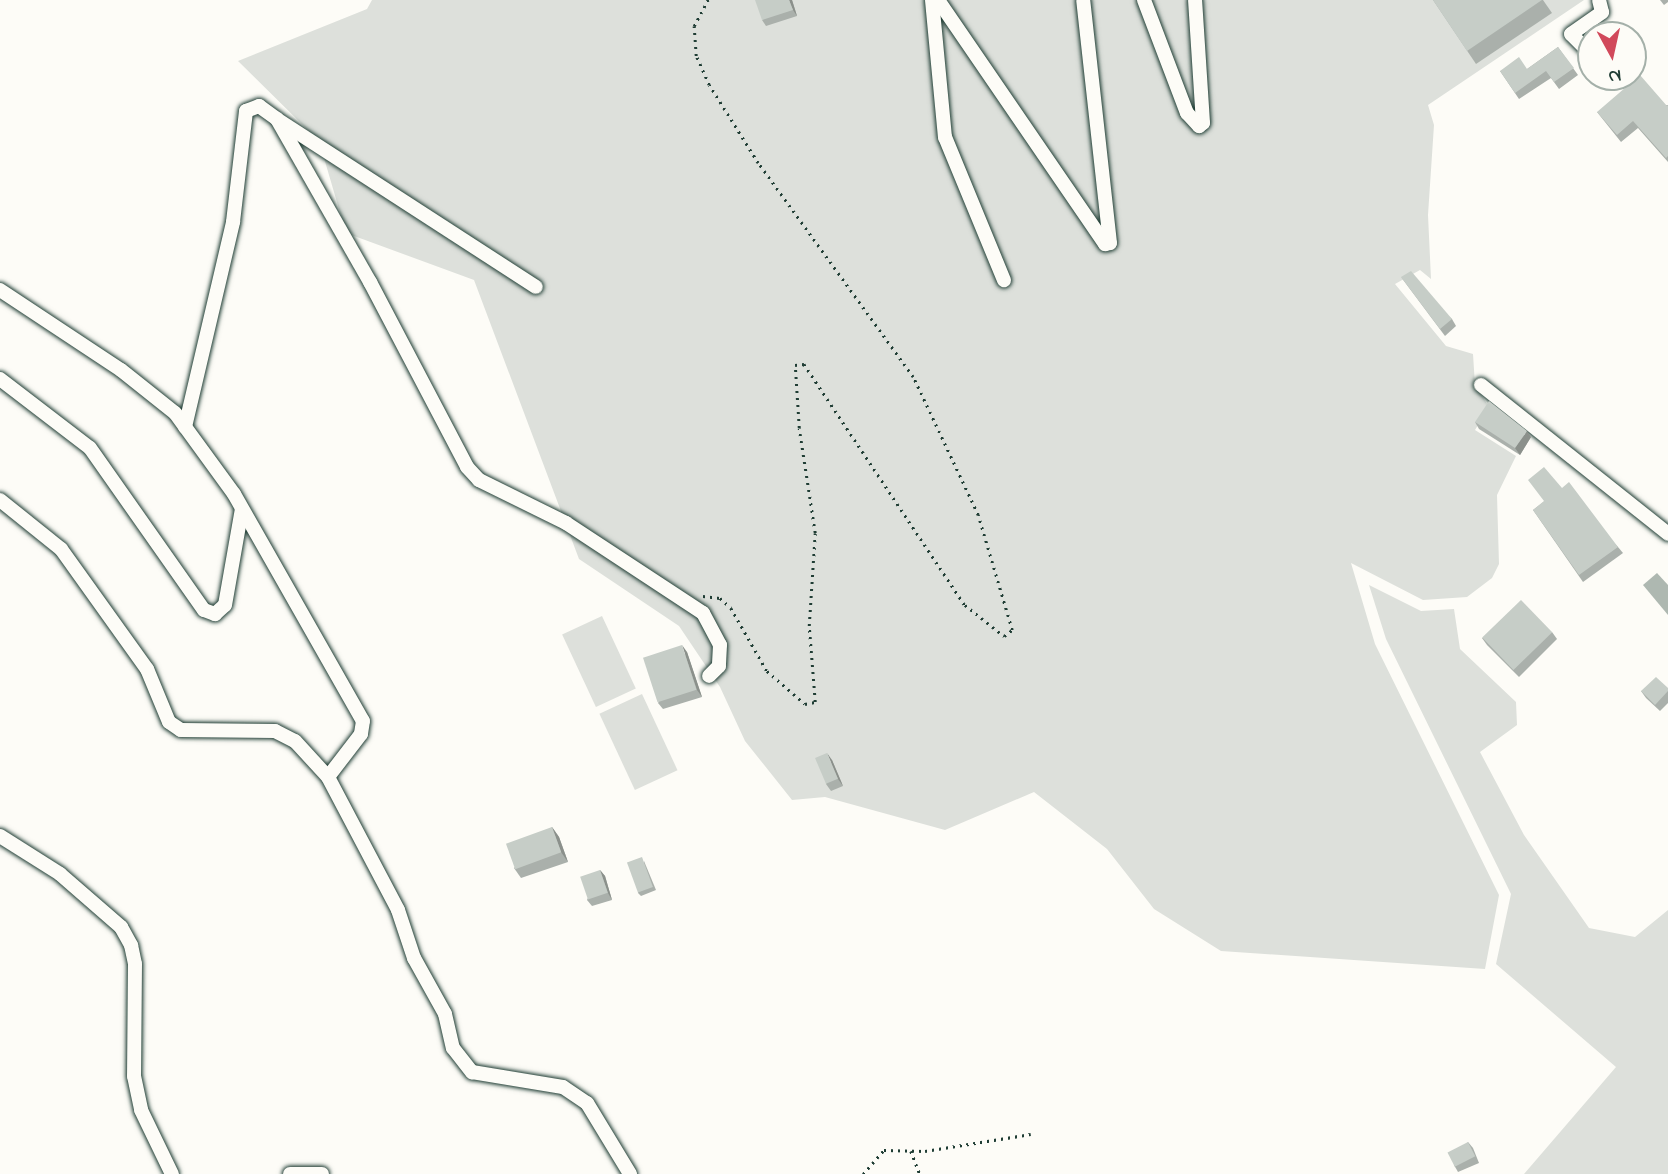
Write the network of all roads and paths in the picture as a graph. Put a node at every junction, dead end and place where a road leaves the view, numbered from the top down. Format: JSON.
{"nodes":[{"id":1,"x":708,"y":0,"type":"edge"},
{"id":2,"x":932,"y":0,"type":"edge"},
{"id":3,"x":938,"y":0,"type":"edge"},
{"id":4,"x":1083,"y":0,"type":"edge"},
{"id":5,"x":1144,"y":0,"type":"edge"},
{"id":6,"x":1195,"y":0,"type":"edge"},
{"id":7,"x":1600,"y":0,"type":"edge"},
{"id":8,"x":1589,"y":21,"type":"edge"},
{"id":9,"x":277,"y":119,"type":"junction"},
{"id":10,"x":1004,"y":280,"type":"dead end"},
{"id":11,"x":536,"y":286,"type":"dead end"},
{"id":12,"x":0,"y":290,"type":"edge"},
{"id":13,"x":0,"y":379,"type":"edge"},
{"id":14,"x":1480,"y":385,"type":"dead end"},
{"id":15,"x":185,"y":427,"type":"junction"},
{"id":16,"x":0,"y":500,"type":"edge"},
{"id":17,"x":242,"y":509,"type":"junction"},
{"id":18,"x":1668,"y":534,"type":"edge"},
{"id":19,"x":700,"y":596,"type":"dead end"},
{"id":20,"x":709,"y":676,"type":"dead end"},
{"id":21,"x":328,"y":776,"type":"junction"},
{"id":22,"x":0,"y":836,"type":"edge"},
{"id":23,"x":1031,"y":1134,"type":"dead end"},
{"id":24,"x":911,"y":1151,"type":"junction"},
{"id":25,"x":172,"y":1174,"type":"edge"},
{"id":26,"x":290,"y":1174,"type":"edge"},
{"id":27,"x":322,"y":1174,"type":"edge"},
{"id":28,"x":630,"y":1174,"type":"edge"},
{"id":29,"x":863,"y":1174,"type":"edge"},
{"id":30,"x":920,"y":1174,"type":"edge"}],
"edges":[{"from":1,"to":19,"type":"path"},
{"from":2,"to":10,"type":"street"},
{"from":3,"to":4,"type":"street"},
{"from":5,"to":6,"type":"street"},
{"from":7,"to":8,"type":"street"},
{"from":9,"to":11,"type":"street"},
{"from":9,"to":15,"type":"street"},
{"from":9,"to":20,"type":"street"},
{"from":12,"to":15,"type":"street"},
{"from":13,"to":17,"type":"street"},
{"from":14,"to":18,"type":"street"},
{"from":15,"to":17,"type":"street"},
{"from":16,"to":21,"type":"street"},
{"from":17,"to":21,"type":"street"},
{"from":21,"to":28,"type":"street"},
{"from":22,"to":25,"type":"street"},
{"from":23,"to":24,"type":"path"},
{"from":24,"to":29,"type":"path"},
{"from":24,"to":30,"type":"path"},
{"from":26,"to":27,"type":"street"}]}
